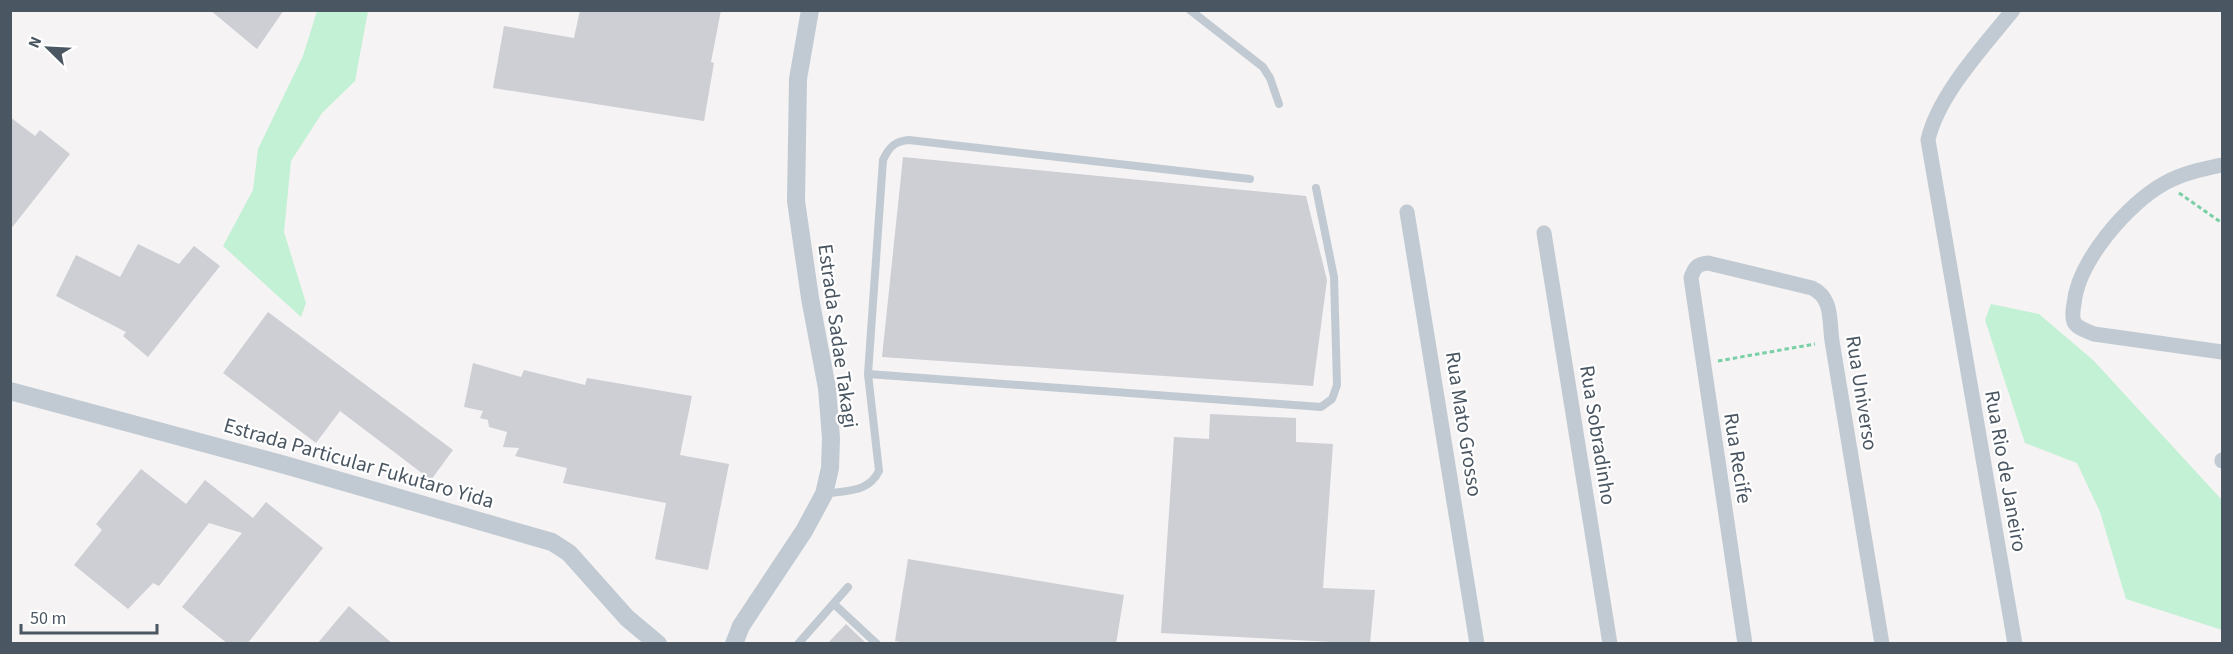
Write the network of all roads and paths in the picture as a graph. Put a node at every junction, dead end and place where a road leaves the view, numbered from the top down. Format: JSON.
{"nodes":[{"id":1,"x":810,"y":10,"type":"edge"},
{"id":2,"x":1190,"y":10,"type":"edge"},
{"id":3,"x":2013,"y":10,"type":"edge"},
{"id":4,"x":1279,"y":104,"type":"dead end"},
{"id":5,"x":2223,"y":165,"type":"edge"},
{"id":6,"x":1250,"y":179,"type":"dead end"},
{"id":7,"x":2164,"y":183,"type":"junction"},
{"id":8,"x":1316,"y":188,"type":"dead end"},
{"id":9,"x":1407,"y":212,"type":"dead end"},
{"id":10,"x":2223,"y":223,"type":"edge"},
{"id":11,"x":1544,"y":233,"type":"dead end"},
{"id":12,"x":1691,"y":278,"type":"joint"},
{"id":13,"x":1832,"y":341,"type":"junction"},
{"id":14,"x":2223,"y":352,"type":"edge"},
{"id":15,"x":1702,"y":364,"type":"junction"},
{"id":16,"x":868,"y":374,"type":"junction"},
{"id":17,"x":10,"y":391,"type":"edge"},
{"id":18,"x":824,"y":494,"type":"junction"},
{"id":19,"x":848,"y":587,"type":"dead end"},
{"id":20,"x":834,"y":604,"type":"junction"},
{"id":21,"x":658,"y":644,"type":"edge"},
{"id":22,"x":734,"y":644,"type":"edge"},
{"id":23,"x":798,"y":644,"type":"edge"},
{"id":24,"x":877,"y":644,"type":"edge"},
{"id":25,"x":1477,"y":644,"type":"edge"},
{"id":26,"x":1611,"y":644,"type":"edge"},
{"id":27,"x":1745,"y":644,"type":"edge"},
{"id":28,"x":1882,"y":644,"type":"edge"},
{"id":29,"x":2015,"y":644,"type":"edge"}],
"edges":[{"from":1,"to":18,"type":"street","name":"Estrada Sadae Takagi"},
{"from":2,"to":4,"type":"lane"},
{"from":3,"to":29,"type":"street","name":"Rua Rio de Janeiro"},
{"from":5,"to":7,"type":"street"},
{"from":6,"to":16,"type":"lane"},
{"from":7,"to":10,"type":"path"},
{"from":7,"to":14,"type":"street"},
{"from":8,"to":16,"type":"lane"},
{"from":9,"to":25,"type":"street","name":"Rua Mato Grosso"},
{"from":11,"to":26,"type":"street","name":"Rua Sobradinho"},
{"from":12,"to":13,"type":"street","name":"Rua Universo"},
{"from":12,"to":15,"type":"street","name":"Rua Recife"},
{"from":13,"to":15,"type":"path"},
{"from":13,"to":28,"type":"street","name":"Rua Universo"},
{"from":15,"to":27,"type":"street","name":"Rua Recife"},
{"from":16,"to":18,"type":"lane"},
{"from":17,"to":21,"type":"street","name":"Estrada Particular Fukutaro Yida"},
{"from":18,"to":22,"type":"street","name":"Estrada Sadae Takagi"},
{"from":19,"to":20,"type":"lane"},
{"from":20,"to":23,"type":"lane"},
{"from":20,"to":24,"type":"lane"}]}
